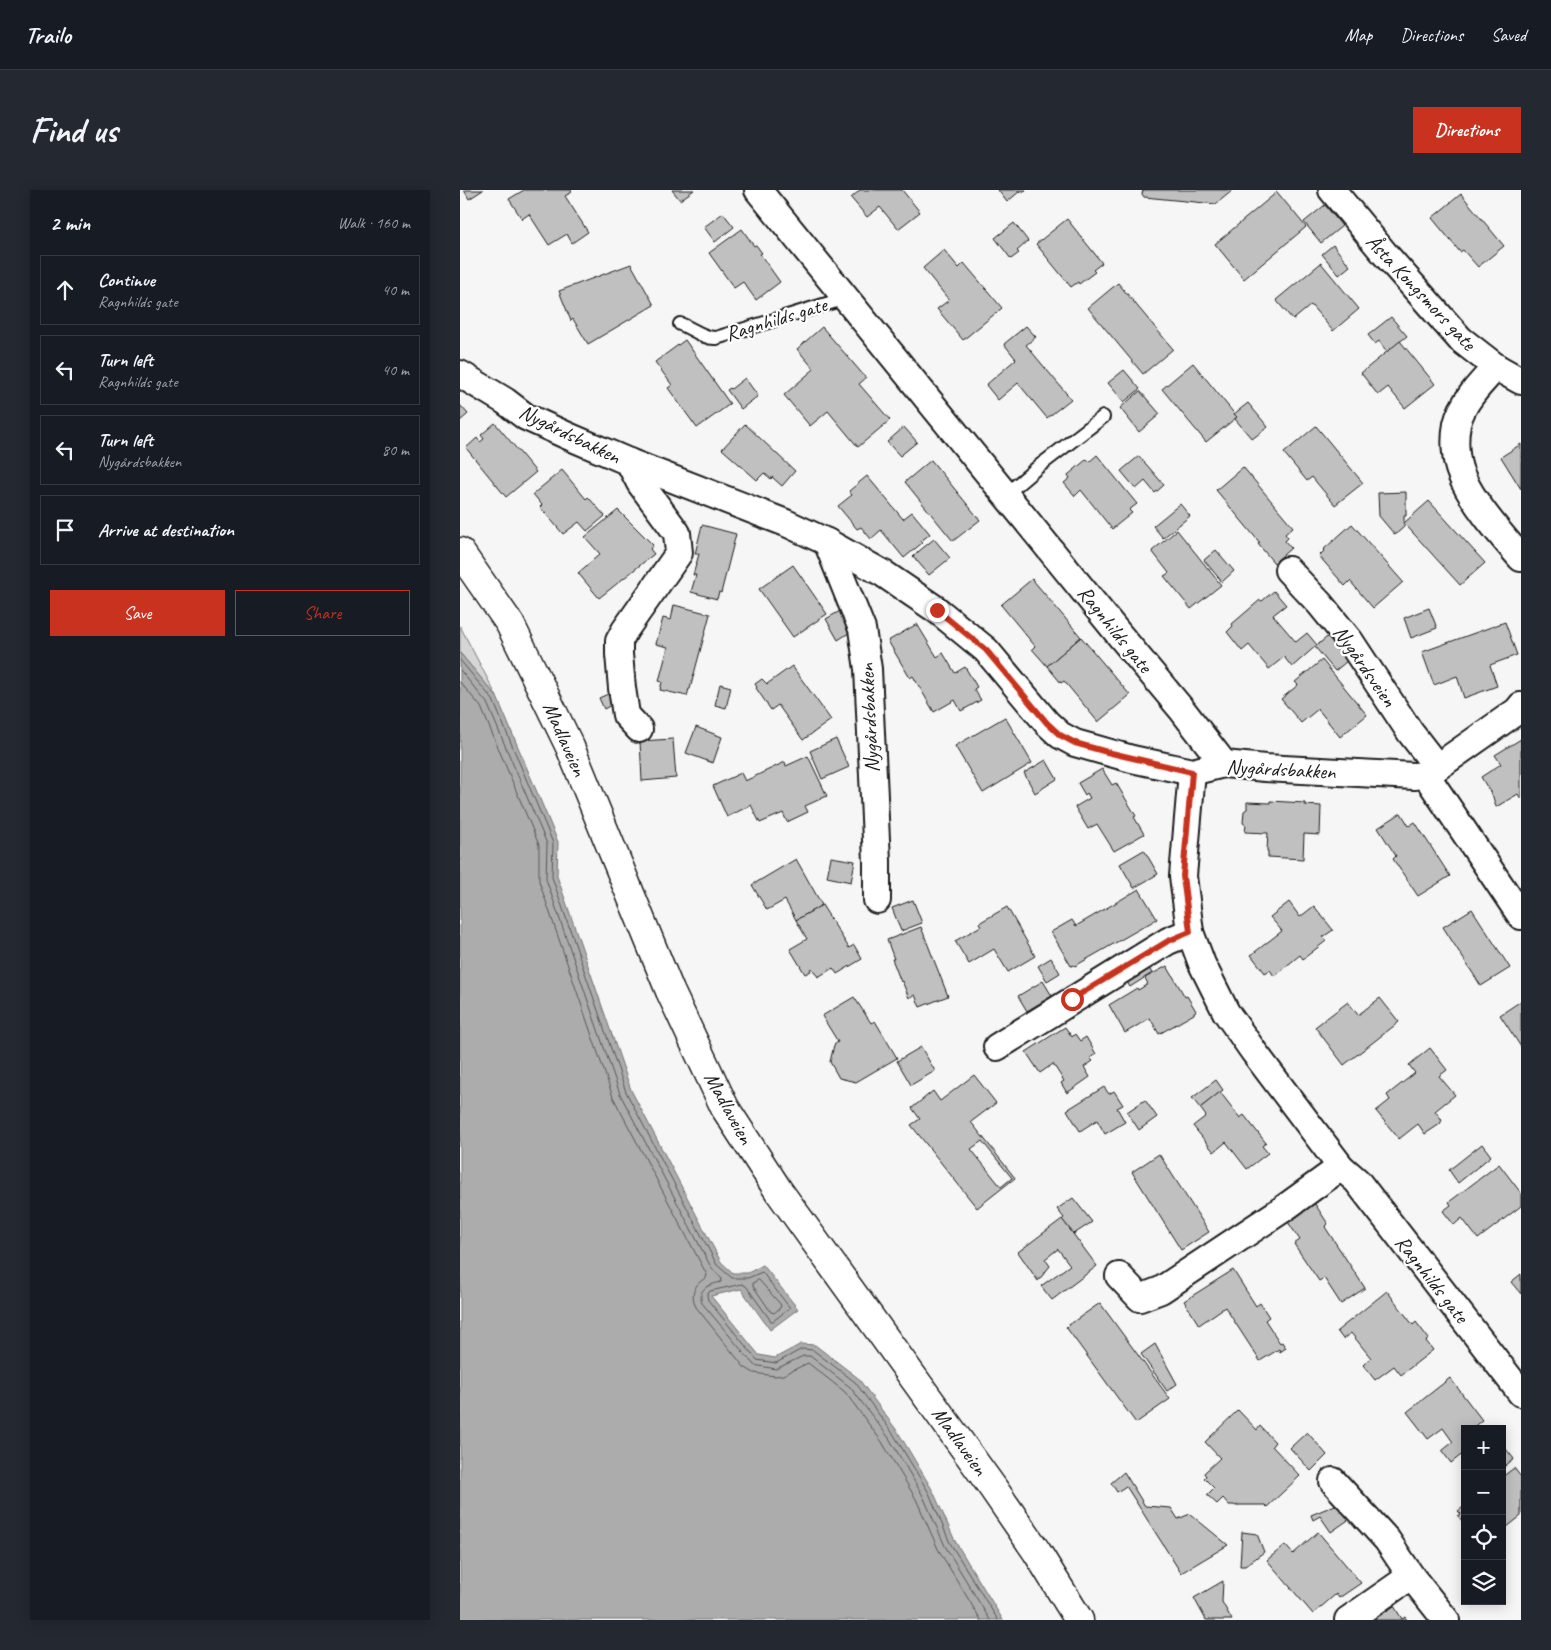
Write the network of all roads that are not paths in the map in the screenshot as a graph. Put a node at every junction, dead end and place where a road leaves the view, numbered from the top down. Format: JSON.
{"nodes":[{"id":1,"x":758,"y":190,"type":"edge"},
{"id":2,"x":1332,"y":190,"type":"edge"},
{"id":3,"x":846,"y":298,"type":"junction"},
{"id":4,"x":680,"y":324,"type":"dead end"},
{"id":5,"x":1496,"y":367,"type":"junction"},
{"id":6,"x":460,"y":374,"type":"edge"},
{"id":7,"x":1521,"y":381,"type":"edge"},
{"id":8,"x":1103,"y":417,"type":"dead end"},
{"id":9,"x":629,"y":462,"type":"junction"},
{"id":10,"x":1006,"y":495,"type":"junction"},
{"id":11,"x":827,"y":542,"type":"junction"},
{"id":12,"x":460,"y":552,"type":"edge"},
{"id":13,"x":1521,"y":558,"type":"edge"},
{"id":14,"x":1288,"y":570,"type":"dead end"},
{"id":15,"x":1521,"y":706,"type":"edge"},
{"id":16,"x":639,"y":730,"type":"dead end"},
{"id":17,"x":1224,"y":764,"type":"junction"},
{"id":18,"x":1432,"y":771,"type":"junction"},
{"id":19,"x":1192,"y":772,"type":"junction"},
{"id":20,"x":877,"y":900,"type":"dead end"},
{"id":21,"x":1521,"y":916,"type":"edge"},
{"id":22,"x":1190,"y":932,"type":"junction"},
{"id":23,"x":997,"y":1046,"type":"dead end"},
{"id":24,"x":1341,"y":1167,"type":"junction"},
{"id":25,"x":1119,"y":1276,"type":"dead end"},
{"id":26,"x":1521,"y":1393,"type":"edge"},
{"id":27,"x":1333,"y":1481,"type":"dead end"},
{"id":28,"x":1411,"y":1576,"type":"junction"},
{"id":29,"x":1079,"y":1620,"type":"edge"},
{"id":30,"x":1348,"y":1620,"type":"edge"},
{"id":31,"x":1446,"y":1620,"type":"edge"}],
"edges":[{"from":1,"to":3,"type":"street","name":"Ragnhilds gate"},
{"from":2,"to":5,"type":"street","name":"Åsta Kongsmors gate"},
{"from":3,"to":4,"type":"lane","name":"Ragnhilds gate"},
{"from":3,"to":10,"type":"street","name":"Ragnhilds gate"},
{"from":5,"to":7,"type":"street","name":"Åsta Kongsmors gate"},
{"from":5,"to":13,"type":"street"},
{"from":6,"to":9,"type":"street","name":"Nygårdsbakken"},
{"from":8,"to":10,"type":"lane"},
{"from":9,"to":11,"type":"street","name":"Nygårdsbakken"},
{"from":9,"to":16,"type":"street","name":"Nygårdsbakken"},
{"from":10,"to":17,"type":"street","name":"Ragnhilds gate"},
{"from":11,"to":19,"type":"street","name":"Nygårdsbakken"},
{"from":11,"to":20,"type":"street","name":"Nygårdsbakken"},
{"from":12,"to":29,"type":"main road","name":"Madlaveien"},
{"from":14,"to":18,"type":"street","name":"Nygårdsveien"},
{"from":15,"to":18,"type":"street"},
{"from":17,"to":18,"type":"street","name":"Nygårdsbakken"},
{"from":17,"to":19,"type":"street","name":"Nygårdsbakken"},
{"from":18,"to":21,"type":"street","name":"Nygårdsveien"},
{"from":19,"to":22,"type":"street","name":"Ragnhilds gate"},
{"from":22,"to":23,"type":"street"},
{"from":22,"to":24,"type":"street","name":"Ragnhilds gate"},
{"from":24,"to":25,"type":"street"},
{"from":24,"to":26,"type":"street","name":"Ragnhilds gate"},
{"from":27,"to":28,"type":"street"},
{"from":28,"to":30,"type":"street"},
{"from":28,"to":31,"type":"street"}]}
